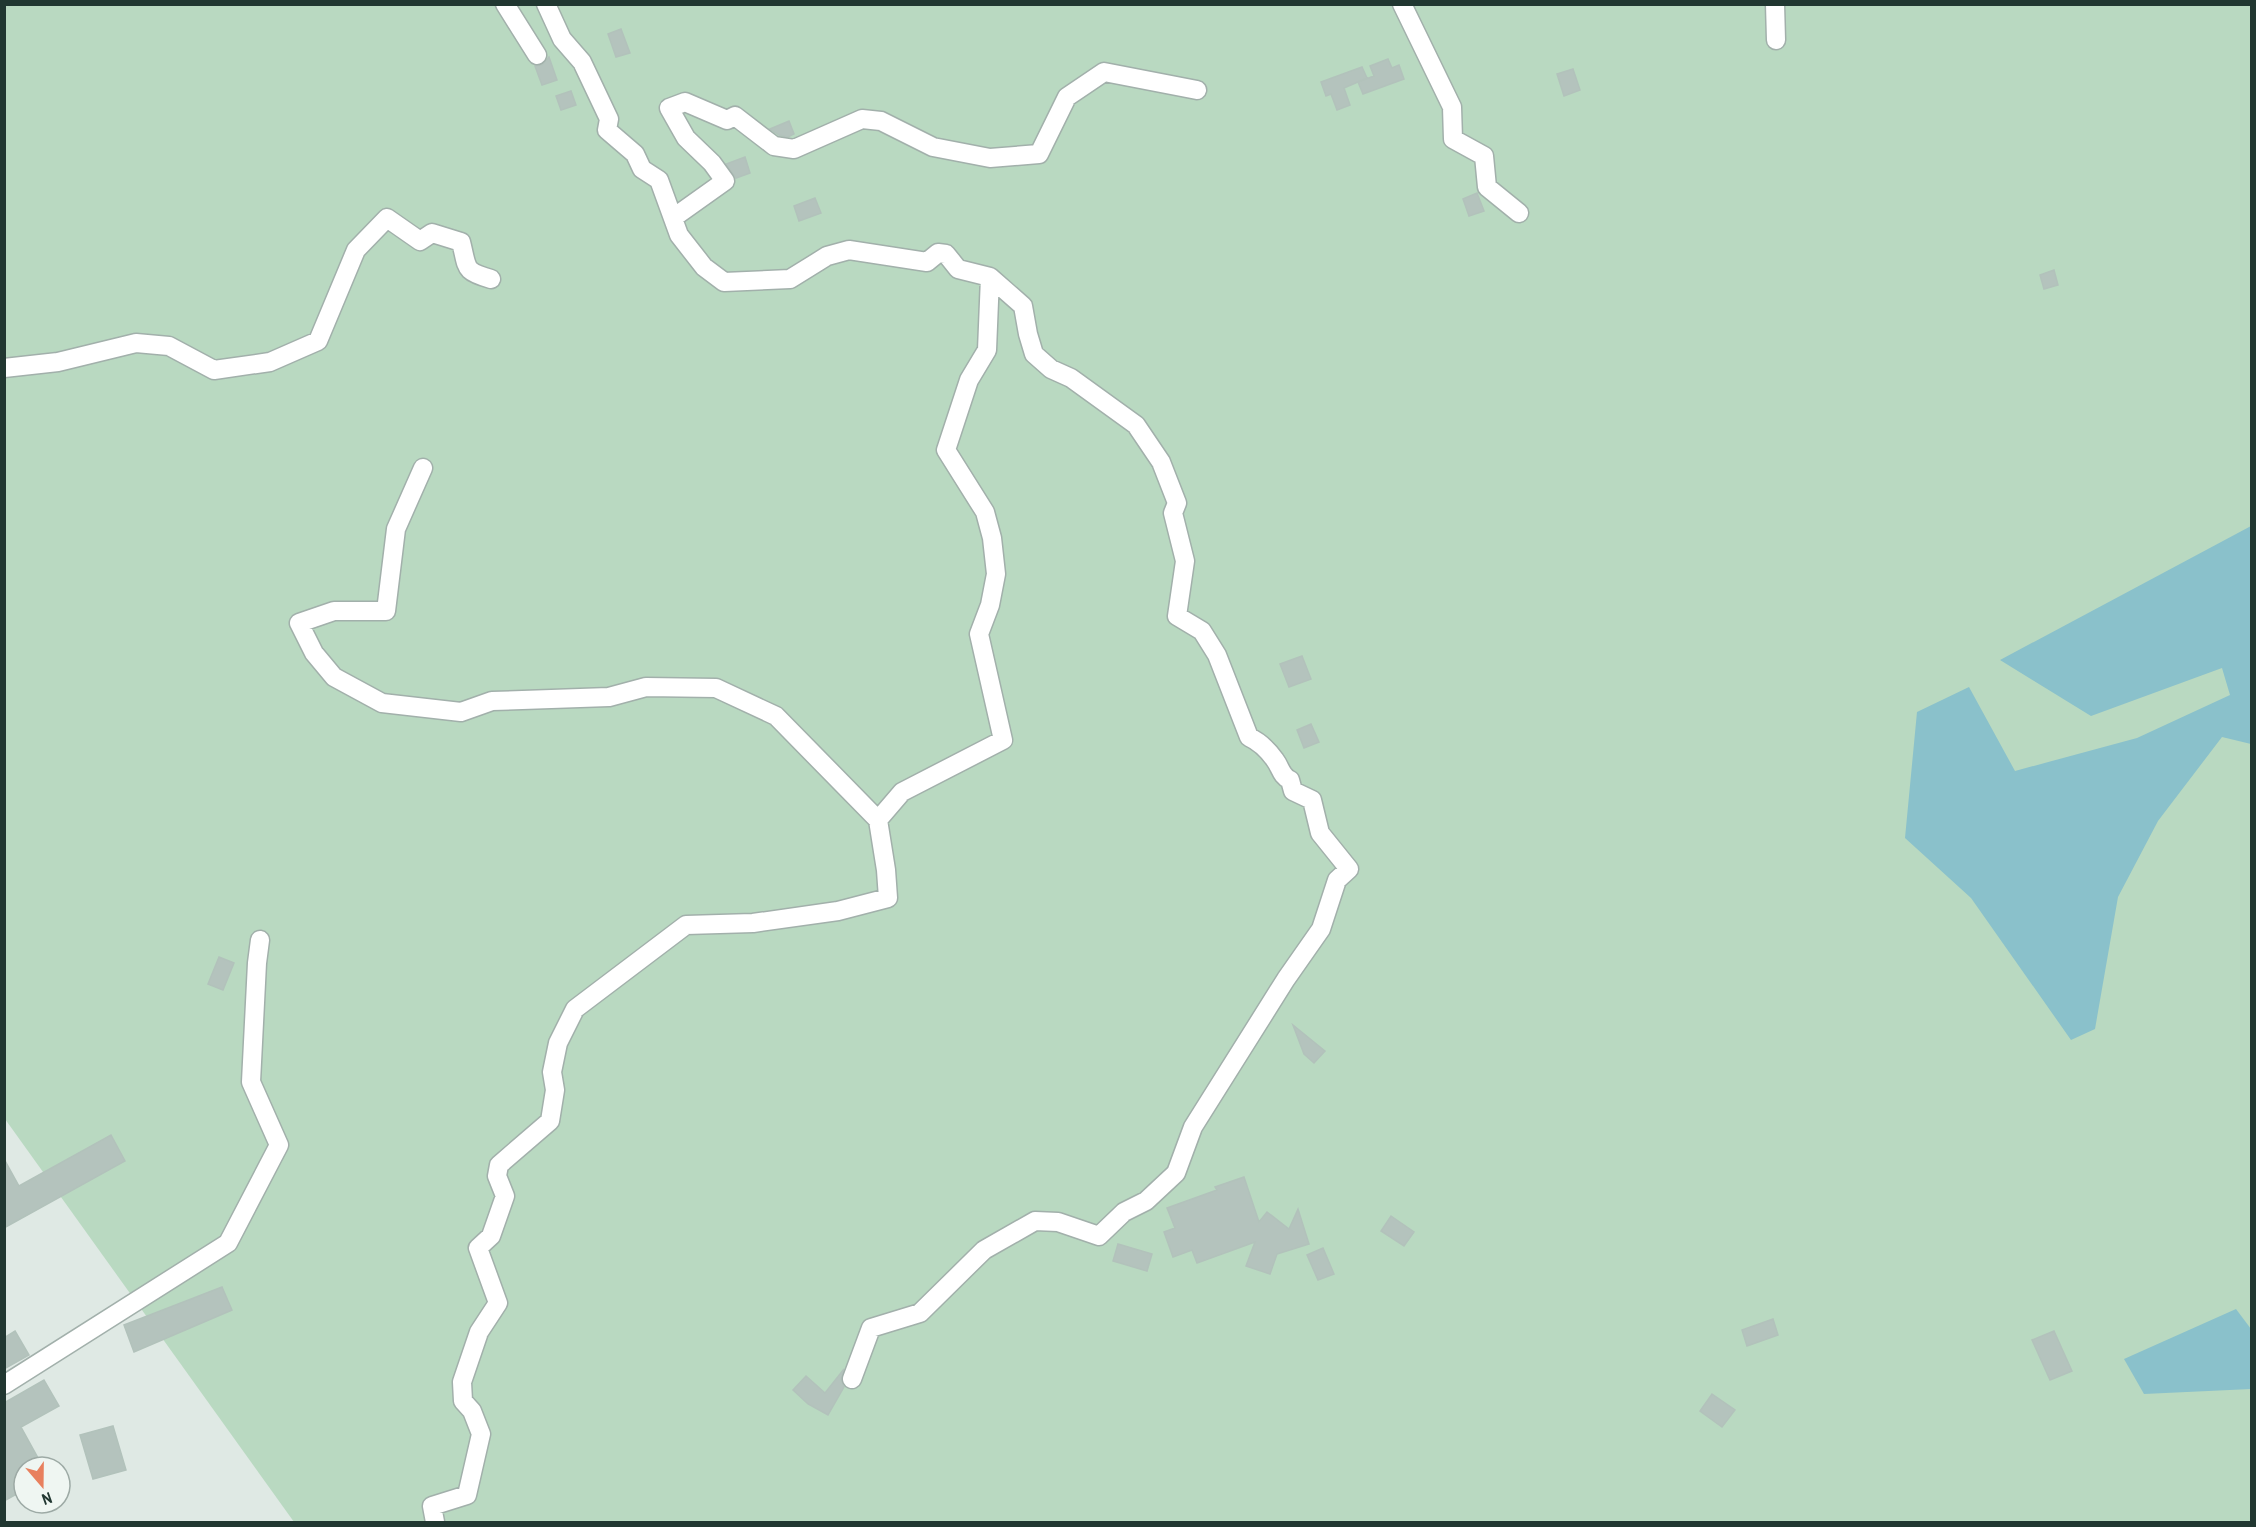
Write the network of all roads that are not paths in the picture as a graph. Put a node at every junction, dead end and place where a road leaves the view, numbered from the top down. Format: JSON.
{"nodes":[{"id":1,"x":505,"y":4,"type":"edge"},
{"id":2,"x":546,"y":4,"type":"edge"},
{"id":3,"x":1402,"y":4,"type":"edge"},
{"id":4,"x":1775,"y":4,"type":"edge"},
{"id":5,"x":1776,"y":40,"type":"dead end"},
{"id":6,"x":537,"y":55,"type":"dead end"},
{"id":7,"x":1197,"y":90,"type":"dead end"},
{"id":8,"x":1519,"y":213,"type":"dead end"},
{"id":9,"x":673,"y":218,"type":"junction"},
{"id":10,"x":990,"y":277,"type":"junction"},
{"id":11,"x":491,"y":279,"type":"dead end"},
{"id":12,"x":4,"y":368,"type":"edge"},
{"id":13,"x":423,"y":468,"type":"dead end"},
{"id":14,"x":878,"y":820,"type":"junction"},
{"id":15,"x":260,"y":939,"type":"dead end"},
{"id":16,"x":852,"y":1379,"type":"dead end"},
{"id":17,"x":4,"y":1385,"type":"edge"},
{"id":18,"x":435,"y":1522,"type":"edge"}],
"edges":[{"from":1,"to":6,"type":"street"},
{"from":2,"to":9,"type":"street"},
{"from":3,"to":8,"type":"street"},
{"from":4,"to":5,"type":"street"},
{"from":7,"to":9,"type":"street"},
{"from":9,"to":10,"type":"street"},
{"from":10,"to":14,"type":"street"},
{"from":10,"to":16,"type":"street"},
{"from":11,"to":12,"type":"street"},
{"from":13,"to":14,"type":"street"},
{"from":14,"to":18,"type":"street"},
{"from":15,"to":17,"type":"street"}]}
